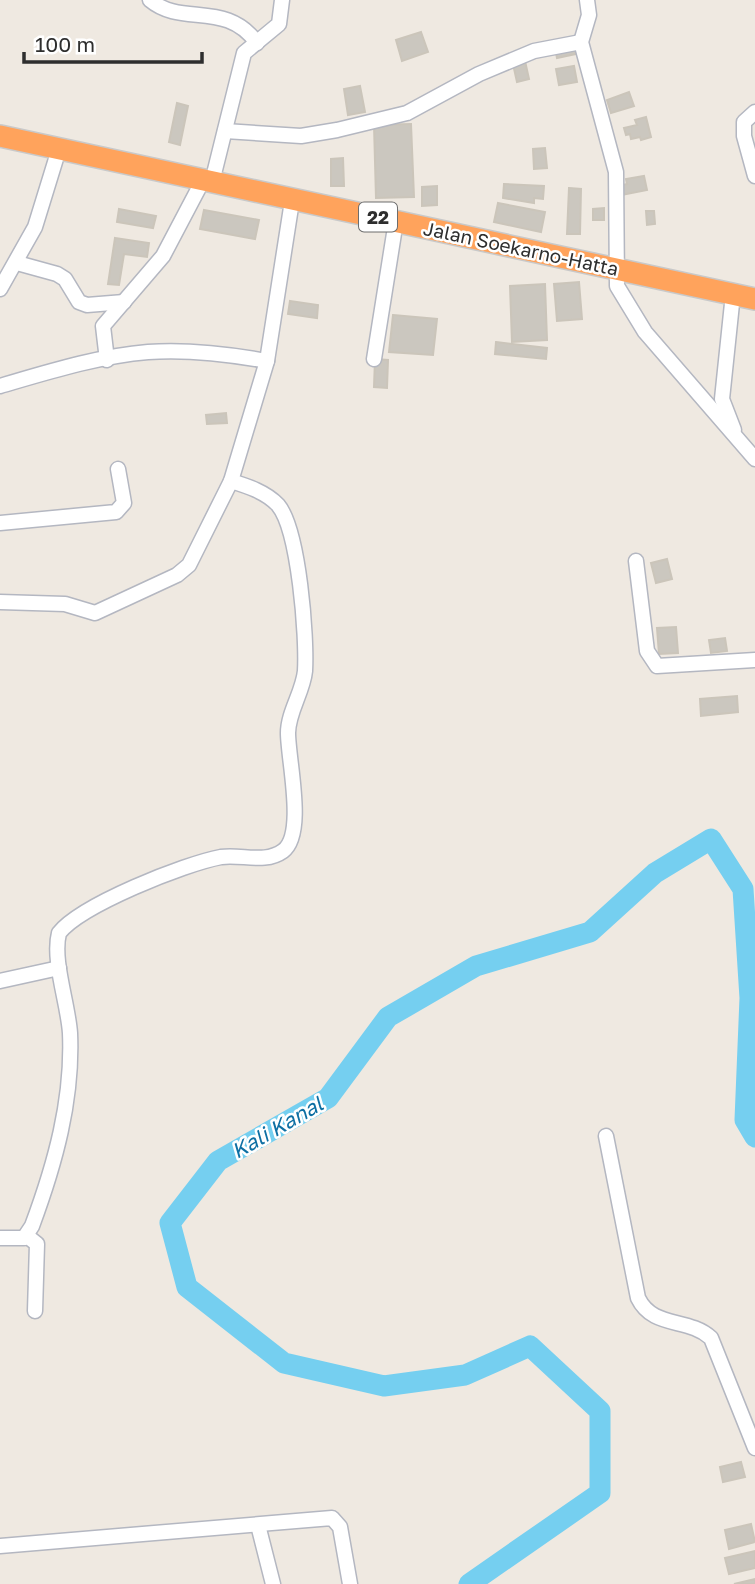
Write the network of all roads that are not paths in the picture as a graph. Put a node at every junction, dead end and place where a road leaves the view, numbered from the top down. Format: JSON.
{"nodes":[{"id":1,"x":150,"y":0,"type":"edge"},
{"id":2,"x":282,"y":0,"type":"edge"},
{"id":3,"x":587,"y":0,"type":"edge"},
{"id":4,"x":581,"y":42,"type":"junction"},
{"id":5,"x":257,"y":43,"type":"junction"},
{"id":6,"x":755,"y":112,"type":"edge"},
{"id":7,"x":225,"y":131,"type":"junction"},
{"id":8,"x":0,"y":136,"type":"edge"},
{"id":9,"x":59,"y":149,"type":"junction"},
{"id":10,"x":755,"y":176,"type":"edge"},
{"id":11,"x":208,"y":181,"type":"junction"},
{"id":12,"x":292,"y":201,"type":"junction"},
{"id":13,"x":397,"y":221,"type":"junction"},
{"id":14,"x":17,"y":263,"type":"junction"},
{"id":15,"x":617,"y":269,"type":"junction"},
{"id":16,"x":0,"y":289,"type":"edge"},
{"id":17,"x":733,"y":294,"type":"junction"},
{"id":18,"x":755,"y":299,"type":"edge"},
{"id":19,"x":124,"y":302,"type":"junction"},
{"id":20,"x":374,"y":359,"type":"dead end"},
{"id":21,"x":107,"y":360,"type":"junction"},
{"id":22,"x":267,"y":361,"type":"junction"},
{"id":23,"x":0,"y":386,"type":"edge"},
{"id":24,"x":739,"y":441,"type":"junction"},
{"id":25,"x":755,"y":459,"type":"edge"},
{"id":26,"x":118,"y":469,"type":"dead end"},
{"id":27,"x":231,"y":481,"type":"junction"},
{"id":28,"x":0,"y":523,"type":"edge"},
{"id":29,"x":636,"y":561,"type":"dead end"},
{"id":30,"x":0,"y":602,"type":"edge"},
{"id":31,"x":755,"y":660,"type":"edge"},
{"id":32,"x":59,"y":968,"type":"junction"},
{"id":33,"x":0,"y":981,"type":"edge"},
{"id":34,"x":606,"y":1136,"type":"dead end"},
{"id":35,"x":27,"y":1236,"type":"junction"},
{"id":36,"x":0,"y":1238,"type":"edge"},
{"id":37,"x":35,"y":1311,"type":"dead end"},
{"id":38,"x":755,"y":1448,"type":"edge"},
{"id":39,"x":258,"y":1525,"type":"junction"},
{"id":40,"x":0,"y":1546,"type":"edge"},
{"id":41,"x":272,"y":1584,"type":"edge"},
{"id":42,"x":350,"y":1584,"type":"edge"}],
"edges":[{"from":1,"to":5,"type":"street"},
{"from":2,"to":5,"type":"street"},
{"from":3,"to":4,"type":"street"},
{"from":4,"to":7,"type":"street"},
{"from":4,"to":15,"type":"street"},
{"from":5,"to":7,"type":"street"},
{"from":6,"to":10,"type":"street"},
{"from":7,"to":11,"type":"street"},
{"from":8,"to":9,"type":"highway","name":"Jalan Soekarno-Hatta","number":"22"},
{"from":9,"to":11,"type":"highway","name":"Jalan Soekarno-Hatta","number":"22"},
{"from":9,"to":14,"type":"street"},
{"from":11,"to":12,"type":"highway","name":"Jalan Soekarno-Hatta","number":"22"},
{"from":11,"to":19,"type":"street"},
{"from":12,"to":13,"type":"highway","name":"Jalan Soekarno-Hatta","number":"22"},
{"from":12,"to":22,"type":"street"},
{"from":13,"to":15,"type":"highway","name":"Jalan Soekarno-Hatta","number":"22"},
{"from":13,"to":20,"type":"street"},
{"from":14,"to":16,"type":"street"},
{"from":14,"to":19,"type":"street"},
{"from":15,"to":17,"type":"highway","name":"Jalan Soekarno-Hatta","number":"22"},
{"from":15,"to":24,"type":"street"},
{"from":17,"to":18,"type":"highway","name":"Jalan Soekarno-Hatta","number":"22"},
{"from":17,"to":24,"type":"street"},
{"from":19,"to":21,"type":"street"},
{"from":21,"to":22,"type":"street"},
{"from":21,"to":23,"type":"street"},
{"from":22,"to":27,"type":"street"},
{"from":24,"to":25,"type":"street"},
{"from":26,"to":28,"type":"street"},
{"from":27,"to":30,"type":"street"},
{"from":27,"to":32,"type":"street"},
{"from":29,"to":31,"type":"street"},
{"from":32,"to":33,"type":"street"},
{"from":32,"to":35,"type":"street"},
{"from":34,"to":38,"type":"street"},
{"from":35,"to":36,"type":"street"},
{"from":35,"to":37,"type":"street"},
{"from":39,"to":40,"type":"street"},
{"from":39,"to":41,"type":"street"},
{"from":39,"to":42,"type":"street"}]}
